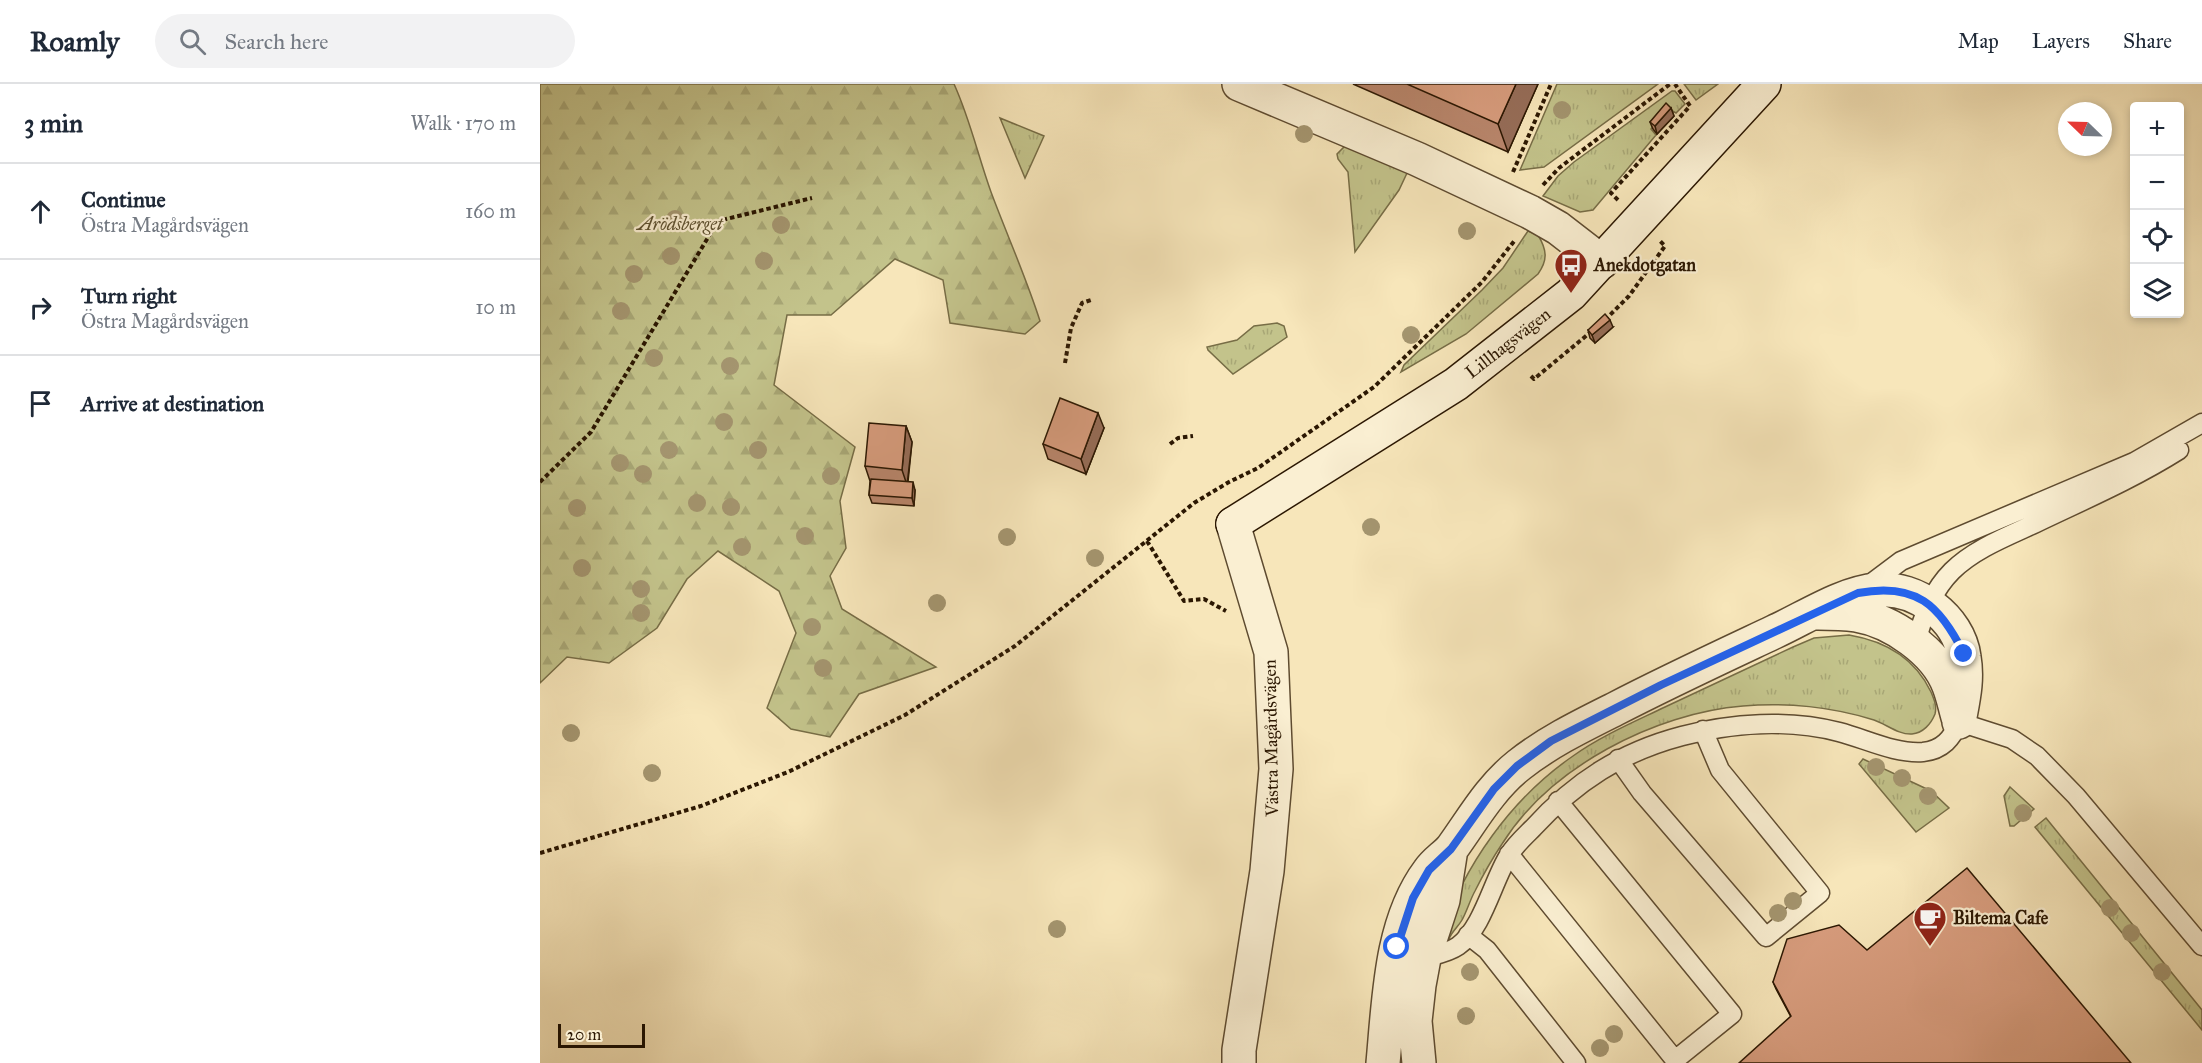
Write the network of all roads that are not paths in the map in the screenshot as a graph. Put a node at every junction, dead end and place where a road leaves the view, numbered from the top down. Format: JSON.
{"nodes":[{"id":1,"x":1239,"y":84,"type":"edge"},
{"id":2,"x":1764,"y":84,"type":"edge"},
{"id":3,"x":1602,"y":262,"type":"junction"},
{"id":4,"x":2202,"y":423,"type":"edge"},
{"id":5,"x":2202,"y":435,"type":"edge"},
{"id":6,"x":1233,"y":524,"type":"joint"},
{"id":7,"x":1858,"y":593,"type":"junction"},
{"id":8,"x":1929,"y":603,"type":"junction"},
{"id":9,"x":1816,"y":612,"type":"junction"},
{"id":10,"x":1916,"y":644,"type":"junction"},
{"id":11,"x":1959,"y":722,"type":"junction"},
{"id":12,"x":1702,"y":730,"type":"junction"},
{"id":13,"x":1618,"y":759,"type":"junction"},
{"id":14,"x":1558,"y":801,"type":"junction"},
{"id":15,"x":1451,"y":849,"type":"junction"},
{"id":16,"x":1509,"y":854,"type":"junction"},
{"id":17,"x":1468,"y":935,"type":"junction"},
{"id":18,"x":2202,"y":946,"type":"edge"},
{"id":19,"x":1424,"y":958,"type":"junction"},
{"id":20,"x":1239,"y":1063,"type":"edge"},
{"id":21,"x":1383,"y":1063,"type":"edge"},
{"id":22,"x":1419,"y":1063,"type":"edge"},
{"id":23,"x":1576,"y":1063,"type":"edge"}],
"edges":[{"from":1,"to":3,"type":"street"},
{"from":2,"to":3,"type":"street","name":"Lillhagsvägen"},
{"from":3,"to":6,"type":"street","name":"Lillhagsvägen"},
{"from":4,"to":7,"type":"lane"},
{"from":5,"to":8,"type":"lane"},
{"from":6,"to":20,"type":"street","name":"Västra Magårdsvägen"},
{"from":7,"to":8,"type":"street"},
{"from":7,"to":9,"type":"street"},
{"from":8,"to":10,"type":"lane"},
{"from":8,"to":11,"type":"street"},
{"from":9,"to":10,"type":"street"},
{"from":9,"to":15,"type":"street"},
{"from":10,"to":11,"type":"street"},
{"from":11,"to":12,"type":"lane"},
{"from":11,"to":18,"type":"lane"},
{"from":12,"to":13,"type":"lane"},
{"from":12,"to":13,"type":"lane"},
{"from":13,"to":14,"type":"lane"},
{"from":14,"to":16,"type":"lane"},
{"from":14,"to":16,"type":"lane"},
{"from":15,"to":19,"type":"street"},
{"from":15,"to":21,"type":"street"},
{"from":16,"to":17,"type":"lane"},
{"from":17,"to":19,"type":"lane"},
{"from":17,"to":23,"type":"lane"},
{"from":19,"to":22,"type":"street"}]}
